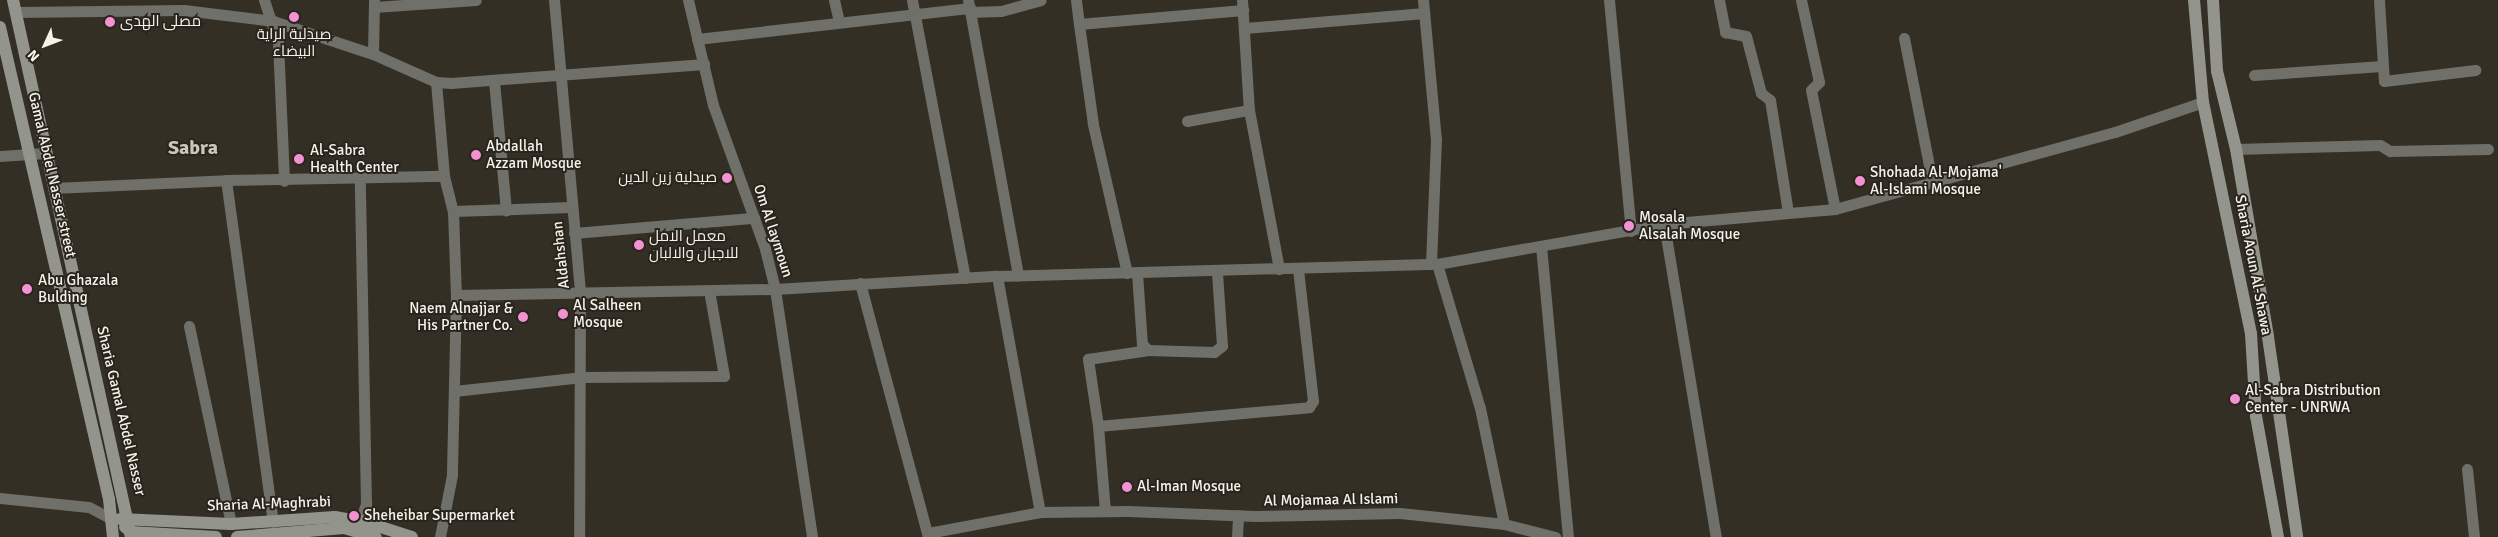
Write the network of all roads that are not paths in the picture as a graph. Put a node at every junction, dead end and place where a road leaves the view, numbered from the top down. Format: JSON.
{"nodes":[{"id":1,"x":264,"y":0,"type":"edge"},
{"id":2,"x":476,"y":0,"type":"edge"},
{"id":3,"x":554,"y":0,"type":"edge"},
{"id":4,"x":688,"y":0,"type":"edge"},
{"id":5,"x":834,"y":0,"type":"edge"},
{"id":6,"x":912,"y":0,"type":"edge"},
{"id":7,"x":1040,"y":0,"type":"edge"},
{"id":8,"x":1076,"y":0,"type":"edge"},
{"id":9,"x":1423,"y":0,"type":"edge"},
{"id":10,"x":1609,"y":0,"type":"edge"},
{"id":11,"x":1719,"y":0,"type":"edge"},
{"id":12,"x":1801,"y":0,"type":"edge"},
{"id":13,"x":2194,"y":0,"type":"edge"},
{"id":14,"x":2213,"y":0,"type":"edge"},
{"id":15,"x":2379,"y":0,"type":"edge"},
{"id":16,"x":374,"y":3,"type":"edge"},
{"id":17,"x":1243,"y":5,"type":"edge"},
{"id":18,"x":14,"y":6,"type":"edge"},
{"id":19,"x":970,"y":6,"type":"edge"},
{"id":20,"x":1424,"y":13,"type":"junction"},
{"id":21,"x":915,"y":14,"type":"junction"},
{"id":22,"x":273,"y":21,"type":"junction"},
{"id":23,"x":839,"y":21,"type":"junction"},
{"id":24,"x":1079,"y":24,"type":"junction"},
{"id":25,"x":0,"y":27,"type":"edge"},
{"id":26,"x":1245,"y":28,"type":"junction"},
{"id":27,"x":1904,"y":38,"type":"dead end"},
{"id":28,"x":697,"y":39,"type":"junction"},
{"id":29,"x":373,"y":54,"type":"junction"},
{"id":30,"x":704,"y":64,"type":"junction"},
{"id":31,"x":2382,"y":66,"type":"junction"},
{"id":32,"x":2475,"y":70,"type":"dead end"},
{"id":33,"x":2254,"y":75,"type":"dead end"},
{"id":34,"x":560,"y":76,"type":"junction"},
{"id":35,"x":494,"y":81,"type":"junction"},
{"id":36,"x":436,"y":82,"type":"junction"},
{"id":37,"x":2204,"y":102,"type":"junction"},
{"id":38,"x":1249,"y":110,"type":"junction"},
{"id":39,"x":1187,"y":121,"type":"dead end"},
{"id":40,"x":2236,"y":149,"type":"junction"},
{"id":41,"x":2488,"y":149,"type":"dead end"},
{"id":42,"x":45,"y":153,"type":"junction"},
{"id":43,"x":31,"y":154,"type":"junction"},
{"id":44,"x":0,"y":156,"type":"edge"},
{"id":45,"x":444,"y":176,"type":"junction"},
{"id":46,"x":360,"y":179,"type":"junction"},
{"id":47,"x":226,"y":180,"type":"junction"},
{"id":48,"x":284,"y":181,"type":"junction"},
{"id":49,"x":1932,"y":181,"type":"junction"},
{"id":50,"x":52,"y":188,"type":"junction"},
{"id":51,"x":571,"y":207,"type":"junction"},
{"id":52,"x":1835,"y":209,"type":"junction"},
{"id":53,"x":506,"y":210,"type":"junction"},
{"id":54,"x":453,"y":211,"type":"junction"},
{"id":55,"x":1788,"y":213,"type":"junction"},
{"id":56,"x":754,"y":218,"type":"junction"},
{"id":57,"x":1664,"y":224,"type":"junction"},
{"id":58,"x":1631,"y":230,"type":"junction"},
{"id":59,"x":574,"y":233,"type":"junction"},
{"id":60,"x":1542,"y":246,"type":"junction"},
{"id":61,"x":1434,"y":264,"type":"junction"},
{"id":62,"x":1298,"y":269,"type":"junction"},
{"id":63,"x":1279,"y":270,"type":"junction"},
{"id":64,"x":1217,"y":272,"type":"junction"},
{"id":65,"x":1132,"y":273,"type":"junction"},
{"id":66,"x":997,"y":276,"type":"junction"},
{"id":67,"x":1018,"y":276,"type":"junction"},
{"id":68,"x":965,"y":278,"type":"junction"},
{"id":69,"x":860,"y":283,"type":"junction"},
{"id":70,"x":775,"y":289,"type":"junction"},
{"id":71,"x":709,"y":290,"type":"junction"},
{"id":72,"x":580,"y":291,"type":"junction"},
{"id":73,"x":456,"y":295,"type":"junction"},
{"id":74,"x":189,"y":326,"type":"dead end"},
{"id":75,"x":1148,"y":350,"type":"junction"},
{"id":76,"x":582,"y":377,"type":"junction"},
{"id":77,"x":454,"y":391,"type":"junction"},
{"id":78,"x":1098,"y":426,"type":"junction"},
{"id":79,"x":2467,"y":470,"type":"dead end"},
{"id":80,"x":0,"y":498,"type":"edge"},
{"id":81,"x":1105,"y":511,"type":"junction"},
{"id":82,"x":1040,"y":512,"type":"junction"},
{"id":83,"x":1238,"y":515,"type":"junction"},
{"id":84,"x":112,"y":519,"type":"junction"},
{"id":85,"x":273,"y":522,"type":"junction"},
{"id":86,"x":231,"y":524,"type":"junction"},
{"id":87,"x":1504,"y":524,"type":"junction"},
{"id":88,"x":130,"y":530,"type":"edge"},
{"id":89,"x":357,"y":530,"type":"edge"},
{"id":90,"x":928,"y":535,"type":"edge"},
{"id":91,"x":264,"y":536,"type":"edge"},
{"id":92,"x":113,"y":537,"type":"edge"},
{"id":93,"x":216,"y":537,"type":"edge"},
{"id":94,"x":237,"y":537,"type":"edge"},
{"id":95,"x":376,"y":537,"type":"edge"},
{"id":96,"x":412,"y":537,"type":"edge"},
{"id":97,"x":440,"y":537,"type":"edge"},
{"id":98,"x":579,"y":537,"type":"edge"},
{"id":99,"x":812,"y":537,"type":"edge"},
{"id":100,"x":1237,"y":537,"type":"edge"},
{"id":101,"x":1555,"y":537,"type":"edge"},
{"id":102,"x":1568,"y":537,"type":"edge"},
{"id":103,"x":1716,"y":537,"type":"edge"},
{"id":104,"x":2278,"y":537,"type":"edge"},
{"id":105,"x":2297,"y":537,"type":"edge"},
{"id":106,"x":2474,"y":537,"type":"edge"}],
"edges":[{"from":1,"to":22,"type":"street"},
{"from":2,"to":16,"type":"street"},
{"from":3,"to":34,"type":"street","name":"Aldahshan"},
{"from":4,"to":28,"type":"street","name":"Om Al laymoun"},
{"from":5,"to":23,"type":"street"},
{"from":6,"to":21,"type":"street"},
{"from":7,"to":19,"type":"street"},
{"from":8,"to":24,"type":"street"},
{"from":9,"to":20,"type":"street"},
{"from":10,"to":58,"type":"street"},
{"from":11,"to":55,"type":"street"},
{"from":12,"to":52,"type":"street"},
{"from":13,"to":37,"type":"main road","name":"Sharia Aoun Al-Shawa"},
{"from":14,"to":40,"type":"main road","name":"Sharia Aoun Al-Shawa"},
{"from":15,"to":31,"type":"street"},
{"from":16,"to":29,"type":"street"},
{"from":17,"to":24,"type":"street"},
{"from":17,"to":26,"type":"street"},
{"from":18,"to":22,"type":"street"},
{"from":18,"to":42,"type":"main road","name":"Sharia Gamal Abdel Nasser"},
{"from":19,"to":21,"type":"street"},
{"from":19,"to":67,"type":"street"},
{"from":20,"to":26,"type":"street"},
{"from":20,"to":61,"type":"street"},
{"from":21,"to":23,"type":"street"},
{"from":21,"to":68,"type":"street"},
{"from":22,"to":29,"type":"street"},
{"from":22,"to":48,"type":"street"},
{"from":23,"to":28,"type":"street"},
{"from":24,"to":65,"type":"street"},
{"from":25,"to":43,"type":"main road","name":"Gamal Abdel Nasser street"},
{"from":26,"to":38,"type":"street"},
{"from":27,"to":49,"type":"street"},
{"from":28,"to":30,"type":"street","name":"Om Al laymoun"},
{"from":29,"to":36,"type":"street"},
{"from":30,"to":34,"type":"street"},
{"from":30,"to":56,"type":"street","name":"Om Al laymoun"},
{"from":31,"to":32,"type":"street"},
{"from":31,"to":33,"type":"street"},
{"from":34,"to":35,"type":"street"},
{"from":34,"to":51,"type":"street","name":"Aldahshan"},
{"from":35,"to":36,"type":"street"},
{"from":35,"to":53,"type":"street"},
{"from":36,"to":45,"type":"street"},
{"from":37,"to":49,"type":"street"},
{"from":37,"to":104,"type":"main road","name":"Sharia Aoun Al-Shawa"},
{"from":38,"to":39,"type":"street"},
{"from":38,"to":63,"type":"street"},
{"from":40,"to":41,"type":"street"},
{"from":40,"to":105,"type":"main road","name":"Sharia Aoun Al-Shawa"},
{"from":42,"to":43,"type":"street"},
{"from":42,"to":50,"type":"main road","name":"Sharia Gamal Abdel Nasser"},
{"from":43,"to":44,"type":"street"},
{"from":43,"to":84,"type":"main road","name":"Gamal Abdel Nasser street"},
{"from":45,"to":46,"type":"street"},
{"from":45,"to":54,"type":"street"},
{"from":46,"to":48,"type":"street"},
{"from":46,"to":89,"type":"street"},
{"from":47,"to":48,"type":"street"},
{"from":47,"to":50,"type":"street"},
{"from":47,"to":85,"type":"street"},
{"from":49,"to":52,"type":"street"},
{"from":50,"to":88,"type":"main road","name":"Sharia Gamal Abdel Nasser"},
{"from":51,"to":53,"type":"street"},
{"from":51,"to":59,"type":"street","name":"Aldahshan"},
{"from":52,"to":55,"type":"street"},
{"from":53,"to":54,"type":"street"},
{"from":54,"to":73,"type":"street"},
{"from":55,"to":57,"type":"street"},
{"from":56,"to":59,"type":"street"},
{"from":56,"to":70,"type":"street","name":"Om Al laymoun"},
{"from":57,"to":58,"type":"street"},
{"from":57,"to":103,"type":"street"},
{"from":58,"to":60,"type":"street"},
{"from":59,"to":72,"type":"street","name":"Aldahshan"},
{"from":60,"to":61,"type":"street"},
{"from":60,"to":102,"type":"street"},
{"from":61,"to":62,"type":"street"},
{"from":61,"to":87,"type":"street"},
{"from":62,"to":63,"type":"street"},
{"from":62,"to":78,"type":"street"},
{"from":63,"to":64,"type":"street"},
{"from":64,"to":65,"type":"street"},
{"from":64,"to":75,"type":"street"},
{"from":65,"to":67,"type":"street"},
{"from":65,"to":75,"type":"street"},
{"from":66,"to":67,"type":"street"},
{"from":66,"to":68,"type":"street"},
{"from":66,"to":82,"type":"street"},
{"from":68,"to":69,"type":"street"},
{"from":69,"to":70,"type":"street"},
{"from":69,"to":90,"type":"street"},
{"from":70,"to":71,"type":"street"},
{"from":70,"to":99,"type":"street","name":"Om Al laymoun"},
{"from":71,"to":72,"type":"street"},
{"from":71,"to":76,"type":"street"},
{"from":72,"to":73,"type":"street"},
{"from":72,"to":76,"type":"street","name":"Aldahshan"},
{"from":73,"to":77,"type":"street"},
{"from":74,"to":86,"type":"street"},
{"from":75,"to":78,"type":"street"},
{"from":76,"to":77,"type":"street"},
{"from":76,"to":98,"type":"street","name":"Aldahshan"},
{"from":77,"to":97,"type":"street"},
{"from":78,"to":81,"type":"street"},
{"from":79,"to":106,"type":"street"},
{"from":80,"to":84,"type":"street"},
{"from":81,"to":82,"type":"street","name":"Al Mojamaa Al Islami"},
{"from":81,"to":83,"type":"street","name":"Al Mojamaa Al Islami"},
{"from":82,"to":90,"type":"street","name":"Al Mojamaa Al Islami"},
{"from":83,"to":87,"type":"street","name":"Al Mojamaa Al Islami"},
{"from":83,"to":100,"type":"street"},
{"from":84,"to":88,"type":"main road","name":"Sharia Al-Maghrabi"},
{"from":84,"to":92,"type":"main road","name":"Gamal Abdel Nasser street"},
{"from":85,"to":86,"type":"main road","name":"Sharia Al-Maghrabi"},
{"from":85,"to":89,"type":"main road","name":"Sharia Al-Maghrabi"},
{"from":86,"to":88,"type":"main road","name":"Sharia Al-Maghrabi"},
{"from":87,"to":101,"type":"street","name":"Al Mojamaa Al Islami"},
{"from":88,"to":93,"type":"main road","name":"Sharia Al-Maghrabi"},
{"from":89,"to":91,"type":"main road","name":"Sharia Al-Maghrabi"},
{"from":89,"to":95,"type":"main road","name":"Sharia Al-Maghrabi"},
{"from":89,"to":96,"type":"main road","name":"Sharia Al-Maghrabi"},
{"from":91,"to":94,"type":"main road","name":"Sharia Al-Maghrabi"}]}
